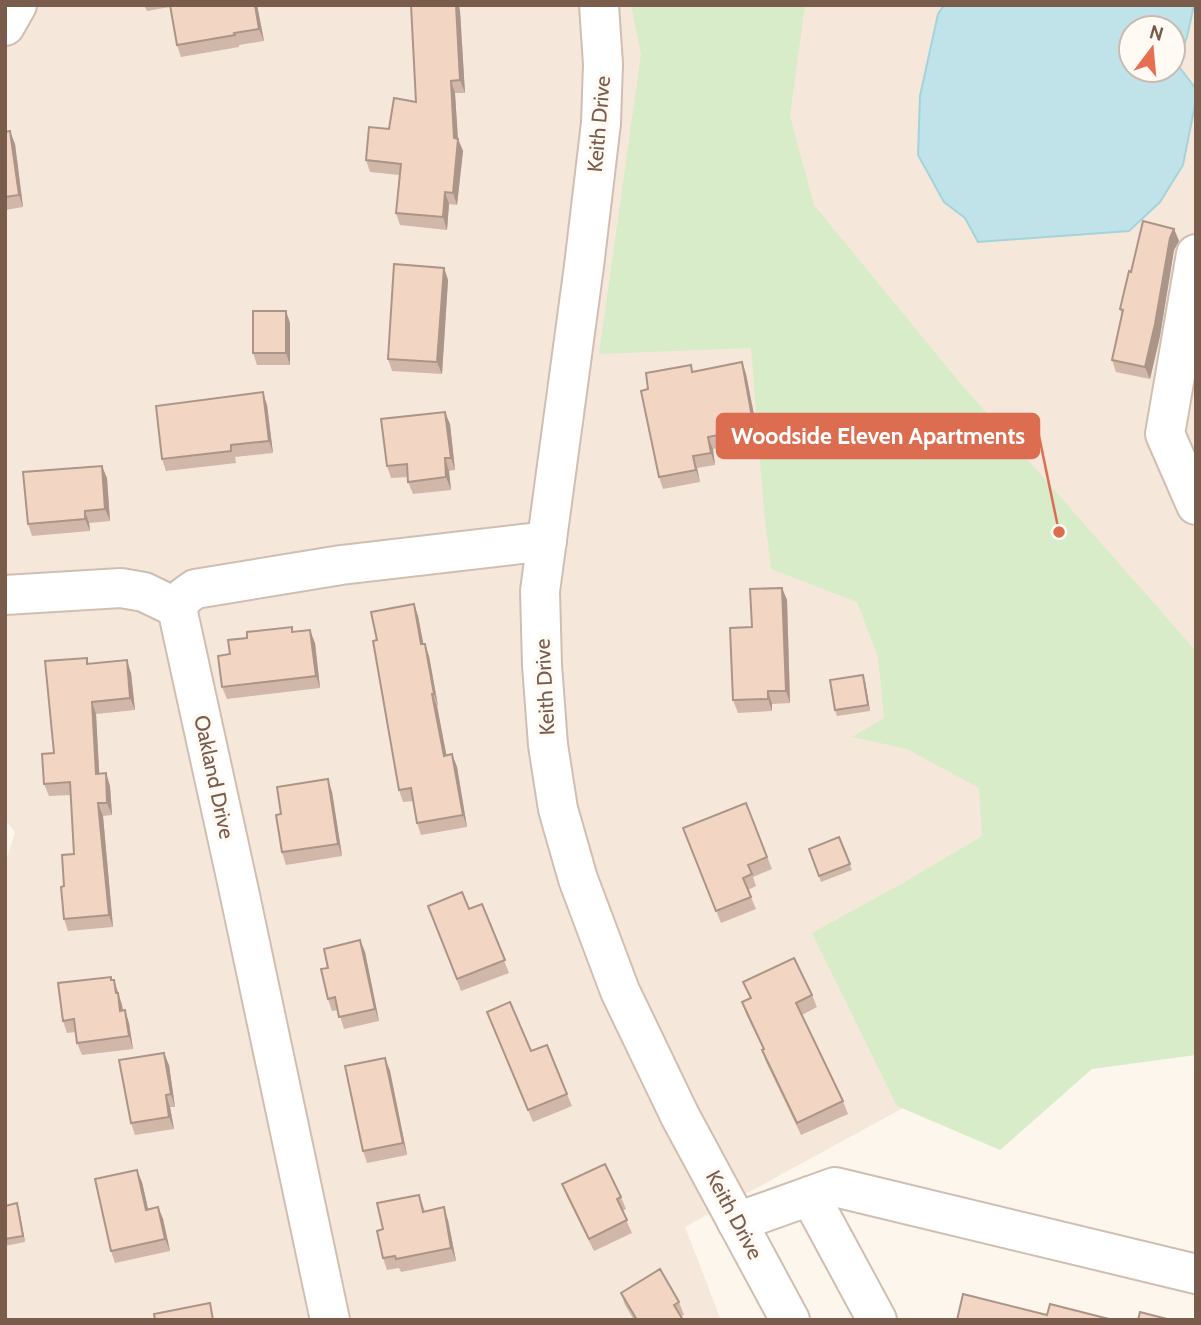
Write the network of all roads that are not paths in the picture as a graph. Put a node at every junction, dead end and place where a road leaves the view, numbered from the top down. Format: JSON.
{"nodes":[{"id":1,"x":17,"y":5,"type":"edge"},
{"id":2,"x":599,"y":5,"type":"edge"},
{"id":3,"x":5,"y":26,"type":"edge"},
{"id":4,"x":1196,"y":254,"type":"edge"},
{"id":5,"x":1196,"y":505,"type":"edge"},
{"id":6,"x":547,"y":541,"type":"junction"},
{"id":7,"x":5,"y":595,"type":"edge"},
{"id":8,"x":177,"y":608,"type":"junction"},
{"id":9,"x":810,"y":1196,"type":"junction"},
{"id":10,"x":737,"y":1223,"type":"junction"},
{"id":11,"x":1196,"y":1274,"type":"edge"},
{"id":12,"x":330,"y":1320,"type":"edge"},
{"id":13,"x":790,"y":1320,"type":"edge"},
{"id":14,"x":877,"y":1320,"type":"edge"}],
"edges":[{"from":1,"to":3,"type":"street"},
{"from":2,"to":6,"type":"street","name":"Keith Drive"},
{"from":4,"to":5,"type":"street"},
{"from":6,"to":8,"type":"street"},
{"from":6,"to":10,"type":"street","name":"Keith Drive"},
{"from":7,"to":8,"type":"street"},
{"from":8,"to":12,"type":"street","name":"Oakland Drive"},
{"from":9,"to":10,"type":"street"},
{"from":9,"to":11,"type":"street"},
{"from":9,"to":14,"type":"street"},
{"from":10,"to":13,"type":"street","name":"Keith Drive"}]}
